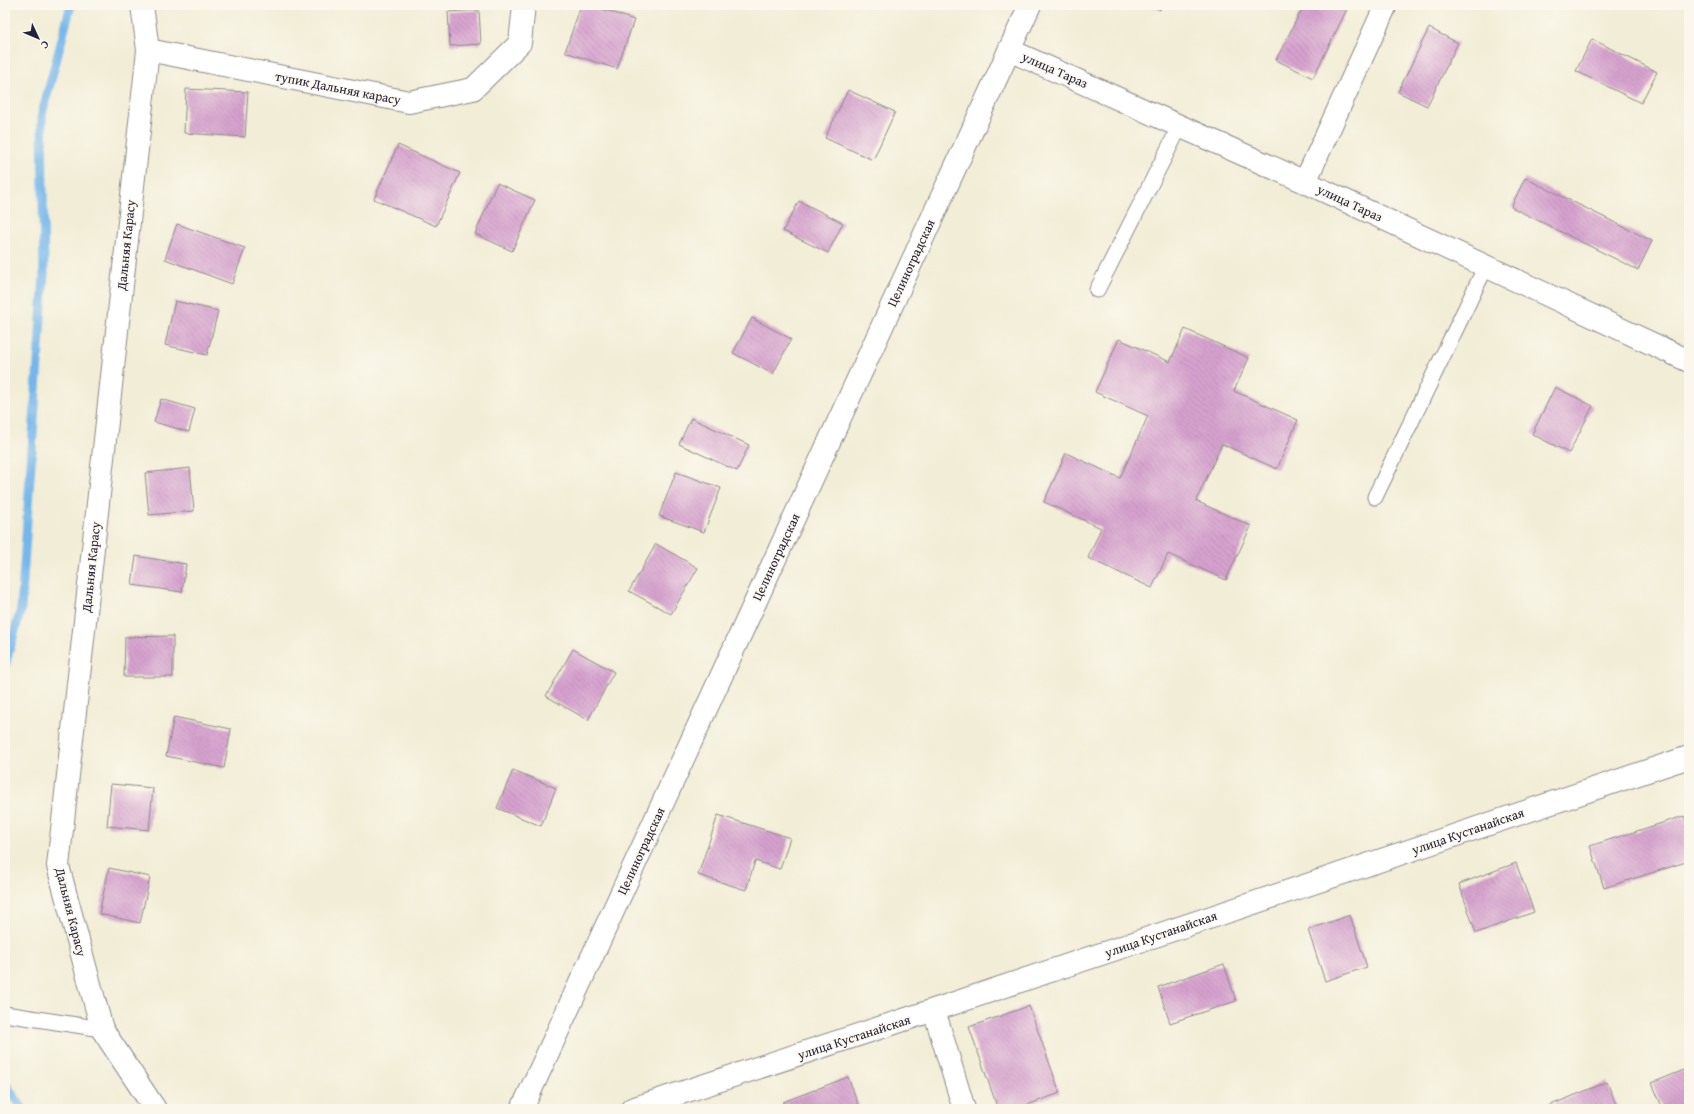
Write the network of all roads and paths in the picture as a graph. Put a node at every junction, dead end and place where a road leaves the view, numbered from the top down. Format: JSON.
{"nodes":[{"id":1,"x":142,"y":5,"type":"edge"},
{"id":2,"x":524,"y":5,"type":"edge"},
{"id":3,"x":1030,"y":5,"type":"edge"},
{"id":4,"x":1386,"y":5,"type":"edge"},
{"id":5,"x":148,"y":50,"type":"junction"},
{"id":6,"x":1009,"y":50,"type":"junction"},
{"id":7,"x":1180,"y":126,"type":"junction"},
{"id":8,"x":1305,"y":182,"type":"junction"},
{"id":9,"x":1486,"y":266,"type":"junction"},
{"id":10,"x":1097,"y":290,"type":"dead end"},
{"id":11,"x":1689,"y":361,"type":"edge"},
{"id":12,"x":1376,"y":497,"type":"dead end"},
{"id":13,"x":1689,"y":757,"type":"edge"},
{"id":14,"x":934,"y":1010,"type":"junction"},
{"id":15,"x":5,"y":1014,"type":"edge"},
{"id":16,"x":102,"y":1028,"type":"junction"},
{"id":17,"x":155,"y":1109,"type":"edge"},
{"id":18,"x":522,"y":1109,"type":"edge"},
{"id":19,"x":632,"y":1109,"type":"edge"},
{"id":20,"x":964,"y":1109,"type":"edge"}],
"edges":[{"from":1,"to":5,"type":"street","name":"Дальняя Карасу"},
{"from":2,"to":5,"type":"street","name":"тупик Дальняя карасу"},
{"from":3,"to":6,"type":"street","name":"Целиноградская"},
{"from":4,"to":8,"type":"street"},
{"from":5,"to":16,"type":"street","name":"Дальняя Карасу"},
{"from":6,"to":7,"type":"street","name":"улица Тараз"},
{"from":6,"to":18,"type":"street","name":"Целиноградская"},
{"from":7,"to":8,"type":"street","name":"улица Тараз"},
{"from":7,"to":10,"type":"lane"},
{"from":8,"to":9,"type":"street","name":"улица Тараз"},
{"from":9,"to":11,"type":"street","name":"улица Тараз"},
{"from":9,"to":12,"type":"lane"},
{"from":13,"to":14,"type":"street","name":"улица Кустанайская"},
{"from":14,"to":19,"type":"street","name":"улица Кустанайская"},
{"from":14,"to":20,"type":"street"},
{"from":15,"to":16,"type":"lane"},
{"from":16,"to":17,"type":"street","name":"Дальняя Карасу"}]}
